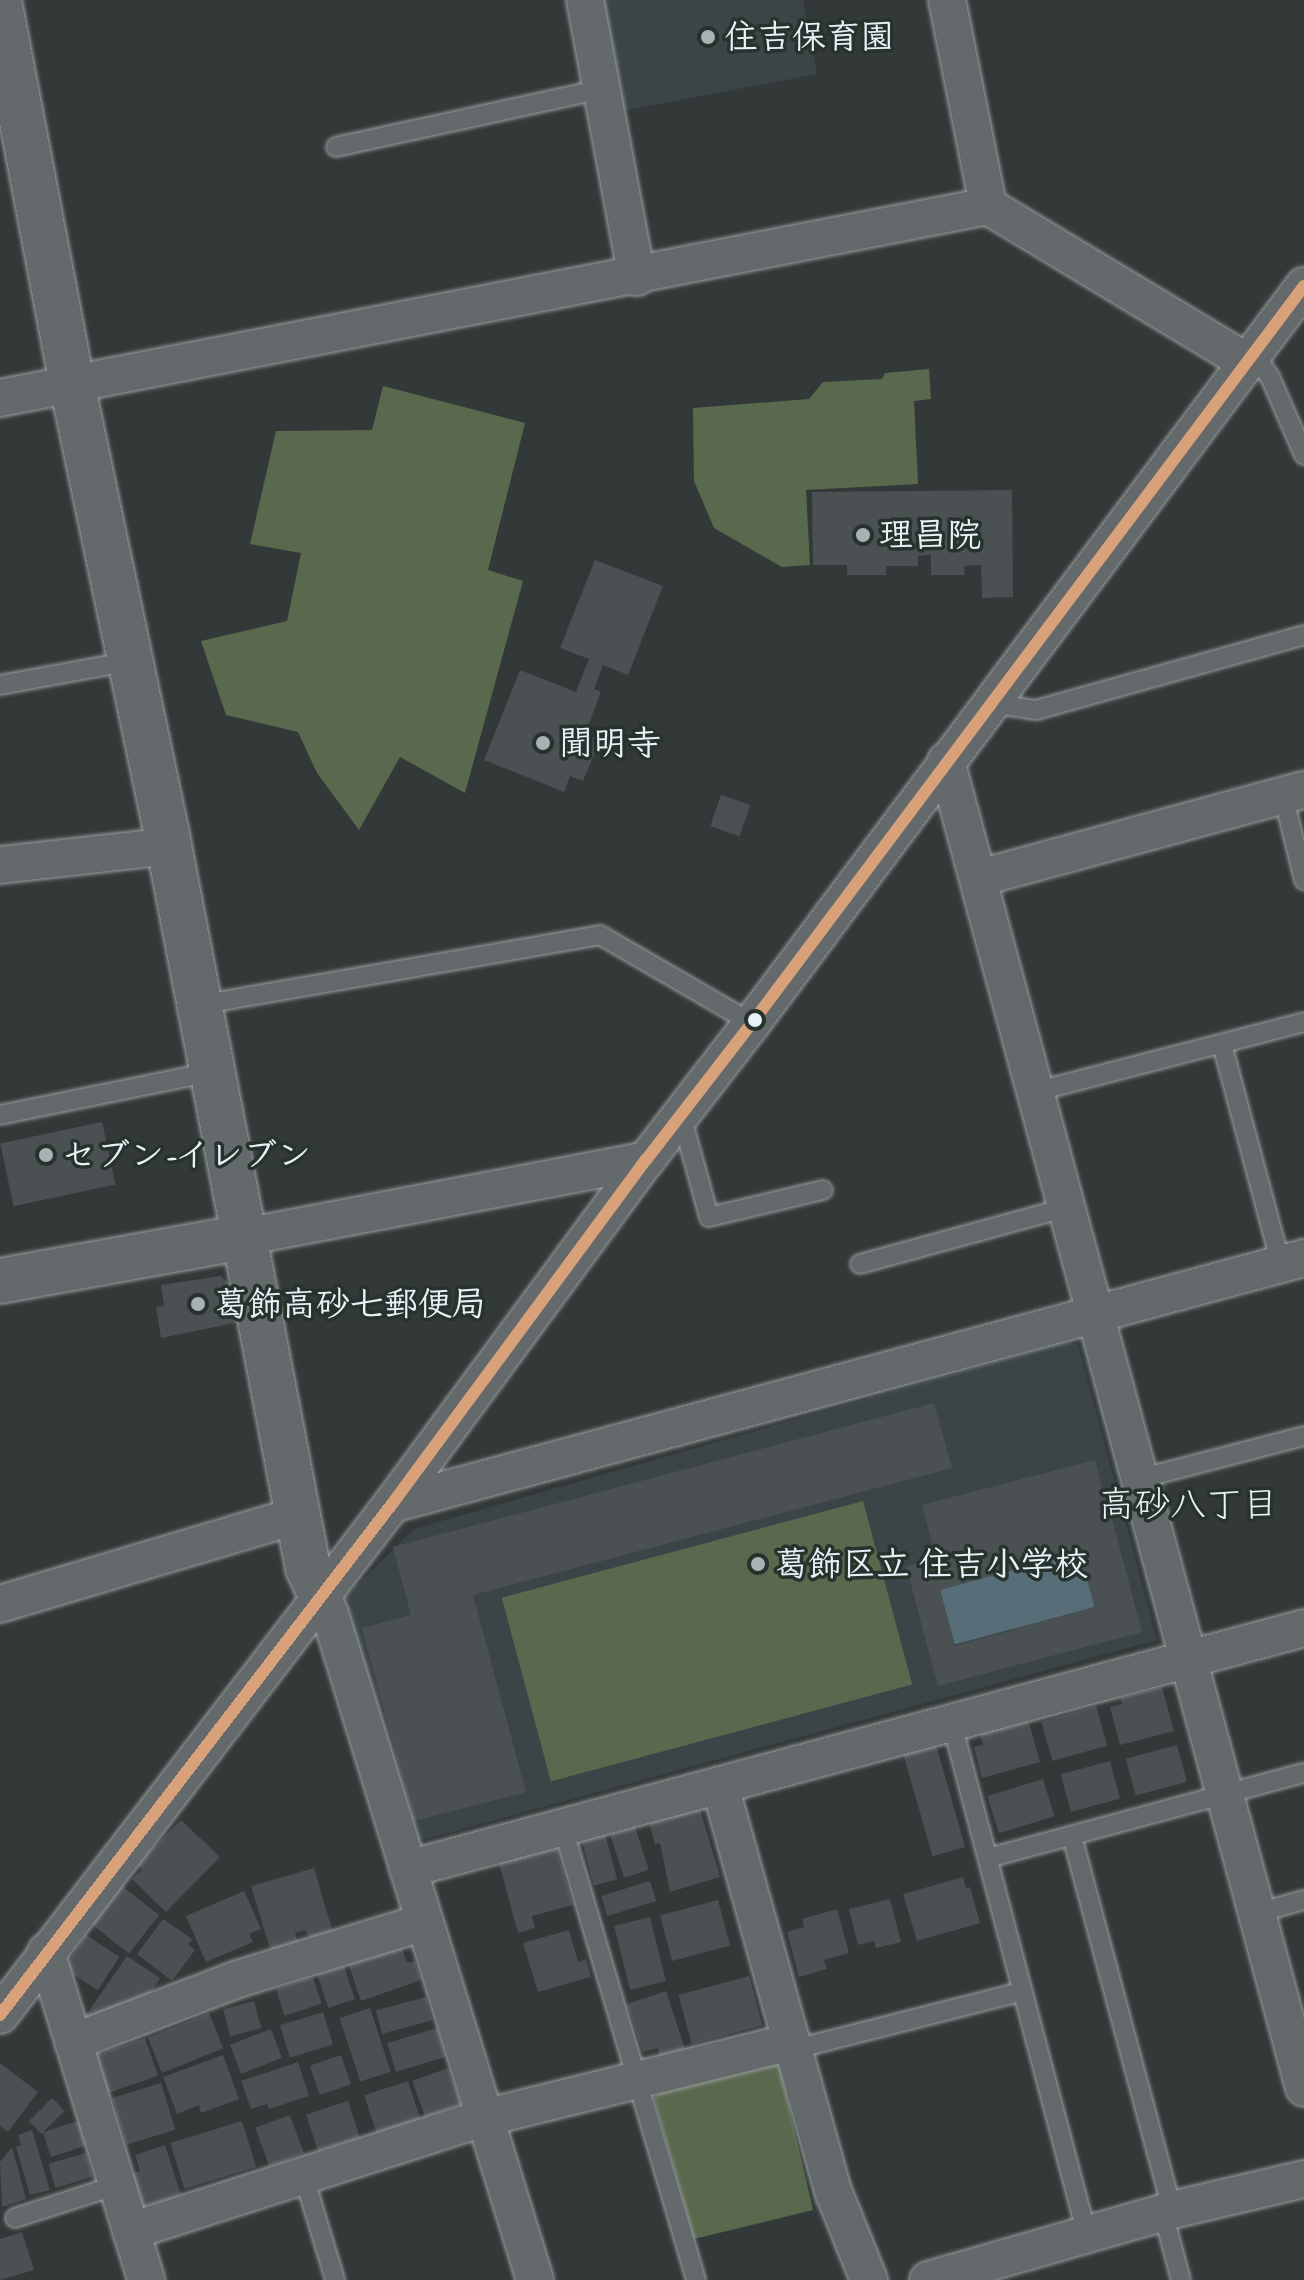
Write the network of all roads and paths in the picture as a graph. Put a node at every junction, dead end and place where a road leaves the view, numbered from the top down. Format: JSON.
{"nodes":[{"id":1,"x":585,"y":0,"type":"edge"},
{"id":2,"x":947,"y":0,"type":"edge"},
{"id":3,"x":0,"y":6,"type":"edge"},
{"id":4,"x":602,"y":89,"type":"junction"},
{"id":5,"x":336,"y":147,"type":"dead end"},
{"id":6,"x":988,"y":206,"type":"junction"},
{"id":7,"x":637,"y":277,"type":"junction"},
{"id":8,"x":1304,"y":286,"type":"edge"},
{"id":9,"x":1250,"y":357,"type":"junction"},
{"id":10,"x":72,"y":384,"type":"junction"},
{"id":11,"x":0,"y":398,"type":"edge"},
{"id":12,"x":1304,"y":455,"type":"edge"},
{"id":13,"x":1304,"y":635,"type":"edge"},
{"id":14,"x":132,"y":661,"type":"junction"},
{"id":15,"x":0,"y":685,"type":"edge"},
{"id":16,"x":990,"y":703,"type":"junction"},
{"id":17,"x":946,"y":761,"type":"junction"},
{"id":18,"x":1293,"y":792,"type":"edge"},
{"id":19,"x":169,"y":846,"type":"junction"},
{"id":20,"x":0,"y":865,"type":"edge"},
{"id":21,"x":979,"y":878,"type":"junction"},
{"id":22,"x":1304,"y":880,"type":"edge"},
{"id":23,"x":199,"y":1005,"type":"junction"},
{"id":24,"x":1304,"y":1022,"type":"edge"},
{"id":25,"x":752,"y":1023,"type":"junction"},
{"id":26,"x":1222,"y":1044,"type":"junction"},
{"id":27,"x":212,"y":1072,"type":"junction"},
{"id":28,"x":1034,"y":1092,"type":"junction"},
{"id":29,"x":0,"y":1115,"type":"edge"},
{"id":30,"x":681,"y":1115,"type":"junction"},
{"id":31,"x":646,"y":1160,"type":"junction"},
{"id":32,"x":823,"y":1190,"type":"dead end"},
{"id":33,"x":1065,"y":1208,"type":"junction"},
{"id":34,"x":244,"y":1237,"type":"junction"},
{"id":35,"x":1292,"y":1261,"type":"edge"},
{"id":36,"x":860,"y":1264,"type":"dead end"},
{"id":37,"x":0,"y":1281,"type":"edge"},
{"id":38,"x":1093,"y":1315,"type":"junction"},
{"id":39,"x":1304,"y":1436,"type":"edge"},
{"id":40,"x":1139,"y":1479,"type":"junction"},
{"id":41,"x":392,"y":1504,"type":"junction"},
{"id":42,"x":299,"y":1515,"type":"junction"},
{"id":43,"x":321,"y":1596,"type":"junction"},
{"id":44,"x":0,"y":1604,"type":"edge"},
{"id":45,"x":1304,"y":1628,"type":"edge"},
{"id":46,"x":1188,"y":1659,"type":"junction"},
{"id":47,"x":952,"y":1724,"type":"junction"},
{"id":48,"x":1304,"y":1773,"type":"edge"},
{"id":49,"x":720,"y":1786,"type":"junction"},
{"id":50,"x":1224,"y":1795,"type":"junction"},
{"id":51,"x":563,"y":1828,"type":"junction"},
{"id":52,"x":1072,"y":1836,"type":"junction"},
{"id":53,"x":988,"y":1858,"type":"junction"},
{"id":54,"x":408,"y":1869,"type":"junction"},
{"id":55,"x":1304,"y":1900,"type":"edge"},
{"id":56,"x":1257,"y":1913,"type":"junction"},
{"id":57,"x":424,"y":1922,"type":"junction"},
{"id":58,"x":46,"y":1952,"type":"junction"},
{"id":59,"x":1021,"y":1992,"type":"junction"},
{"id":60,"x":0,"y":2015,"type":"edge"},
{"id":61,"x":73,"y":2042,"type":"junction"},
{"id":62,"x":794,"y":2046,"type":"junction"},
{"id":63,"x":1303,"y":2079,"type":"edge"},
{"id":64,"x":637,"y":2080,"type":"junction"},
{"id":65,"x":484,"y":2118,"type":"junction"},
{"id":66,"x":304,"y":2177,"type":"junction"},
{"id":67,"x":1304,"y":2179,"type":"edge"},
{"id":68,"x":117,"y":2185,"type":"junction"},
{"id":69,"x":1167,"y":2212,"type":"junction"},
{"id":70,"x":15,"y":2218,"type":"dead end"},
{"id":71,"x":131,"y":2231,"type":"junction"},
{"id":72,"x":1087,"y":2235,"type":"junction"},
{"id":73,"x":146,"y":2280,"type":"edge"},
{"id":74,"x":335,"y":2280,"type":"edge"},
{"id":75,"x":535,"y":2280,"type":"edge"},
{"id":76,"x":696,"y":2280,"type":"edge"},
{"id":77,"x":869,"y":2280,"type":"edge"},
{"id":78,"x":928,"y":2280,"type":"edge"},
{"id":79,"x":1181,"y":2280,"type":"edge"}],
"edges":[{"from":1,"to":4,"type":"street"},
{"from":2,"to":6,"type":"street"},
{"from":3,"to":10,"type":"street"},
{"from":4,"to":5,"type":"lane"},
{"from":4,"to":7,"type":"street"},
{"from":6,"to":7,"type":"street"},
{"from":6,"to":9,"type":"street"},
{"from":7,"to":10,"type":"street"},
{"from":8,"to":9,"type":"street"},
{"from":9,"to":12,"type":"lane"},
{"from":9,"to":16,"type":"street"},
{"from":10,"to":11,"type":"street"},
{"from":10,"to":14,"type":"street"},
{"from":13,"to":16,"type":"lane"},
{"from":14,"to":15,"type":"lane"},
{"from":14,"to":19,"type":"street"},
{"from":16,"to":17,"type":"street"},
{"from":17,"to":21,"type":"street"},
{"from":17,"to":25,"type":"street"},
{"from":18,"to":21,"type":"street"},
{"from":18,"to":22,"type":"lane"},
{"from":19,"to":20,"type":"street"},
{"from":19,"to":23,"type":"street"},
{"from":21,"to":28,"type":"street"},
{"from":23,"to":25,"type":"lane"},
{"from":23,"to":27,"type":"street"},
{"from":24,"to":26,"type":"lane"},
{"from":25,"to":30,"type":"street"},
{"from":26,"to":28,"type":"lane"},
{"from":26,"to":35,"type":"lane"},
{"from":27,"to":29,"type":"lane"},
{"from":27,"to":34,"type":"street"},
{"from":28,"to":33,"type":"street"},
{"from":30,"to":31,"type":"street"},
{"from":30,"to":32,"type":"lane"},
{"from":31,"to":34,"type":"street"},
{"from":31,"to":41,"type":"street"},
{"from":33,"to":36,"type":"lane"},
{"from":33,"to":38,"type":"street"},
{"from":34,"to":37,"type":"street"},
{"from":34,"to":42,"type":"street"},
{"from":35,"to":38,"type":"street"},
{"from":38,"to":40,"type":"street"},
{"from":38,"to":41,"type":"street"},
{"from":39,"to":40,"type":"lane"},
{"from":40,"to":46,"type":"street"},
{"from":41,"to":43,"type":"street"},
{"from":42,"to":43,"type":"street"},
{"from":42,"to":44,"type":"street"},
{"from":43,"to":54,"type":"street"},
{"from":43,"to":58,"type":"street"},
{"from":45,"to":46,"type":"street"},
{"from":46,"to":47,"type":"street"},
{"from":46,"to":50,"type":"street"},
{"from":47,"to":49,"type":"street"},
{"from":47,"to":53,"type":"lane"},
{"from":48,"to":50,"type":"lane"},
{"from":49,"to":51,"type":"street"},
{"from":49,"to":62,"type":"street"},
{"from":50,"to":52,"type":"lane"},
{"from":50,"to":56,"type":"street"},
{"from":51,"to":54,"type":"street"},
{"from":51,"to":64,"type":"lane"},
{"from":52,"to":53,"type":"lane"},
{"from":52,"to":69,"type":"lane"},
{"from":53,"to":59,"type":"lane"},
{"from":54,"to":57,"type":"street"},
{"from":55,"to":56,"type":"lane"},
{"from":56,"to":63,"type":"street"},
{"from":57,"to":61,"type":"street"},
{"from":57,"to":65,"type":"street"},
{"from":58,"to":60,"type":"street"},
{"from":58,"to":61,"type":"street"},
{"from":59,"to":62,"type":"lane"},
{"from":59,"to":72,"type":"lane"},
{"from":61,"to":68,"type":"street"},
{"from":62,"to":64,"type":"street"},
{"from":62,"to":77,"type":"street"},
{"from":64,"to":65,"type":"street"},
{"from":64,"to":76,"type":"lane"},
{"from":65,"to":66,"type":"street"},
{"from":65,"to":75,"type":"street"},
{"from":66,"to":71,"type":"street"},
{"from":66,"to":74,"type":"lane"},
{"from":67,"to":69,"type":"street"},
{"from":68,"to":70,"type":"lane"},
{"from":68,"to":71,"type":"street"},
{"from":69,"to":72,"type":"street"},
{"from":69,"to":79,"type":"lane"},
{"from":71,"to":73,"type":"street"},
{"from":72,"to":78,"type":"street"}]}
